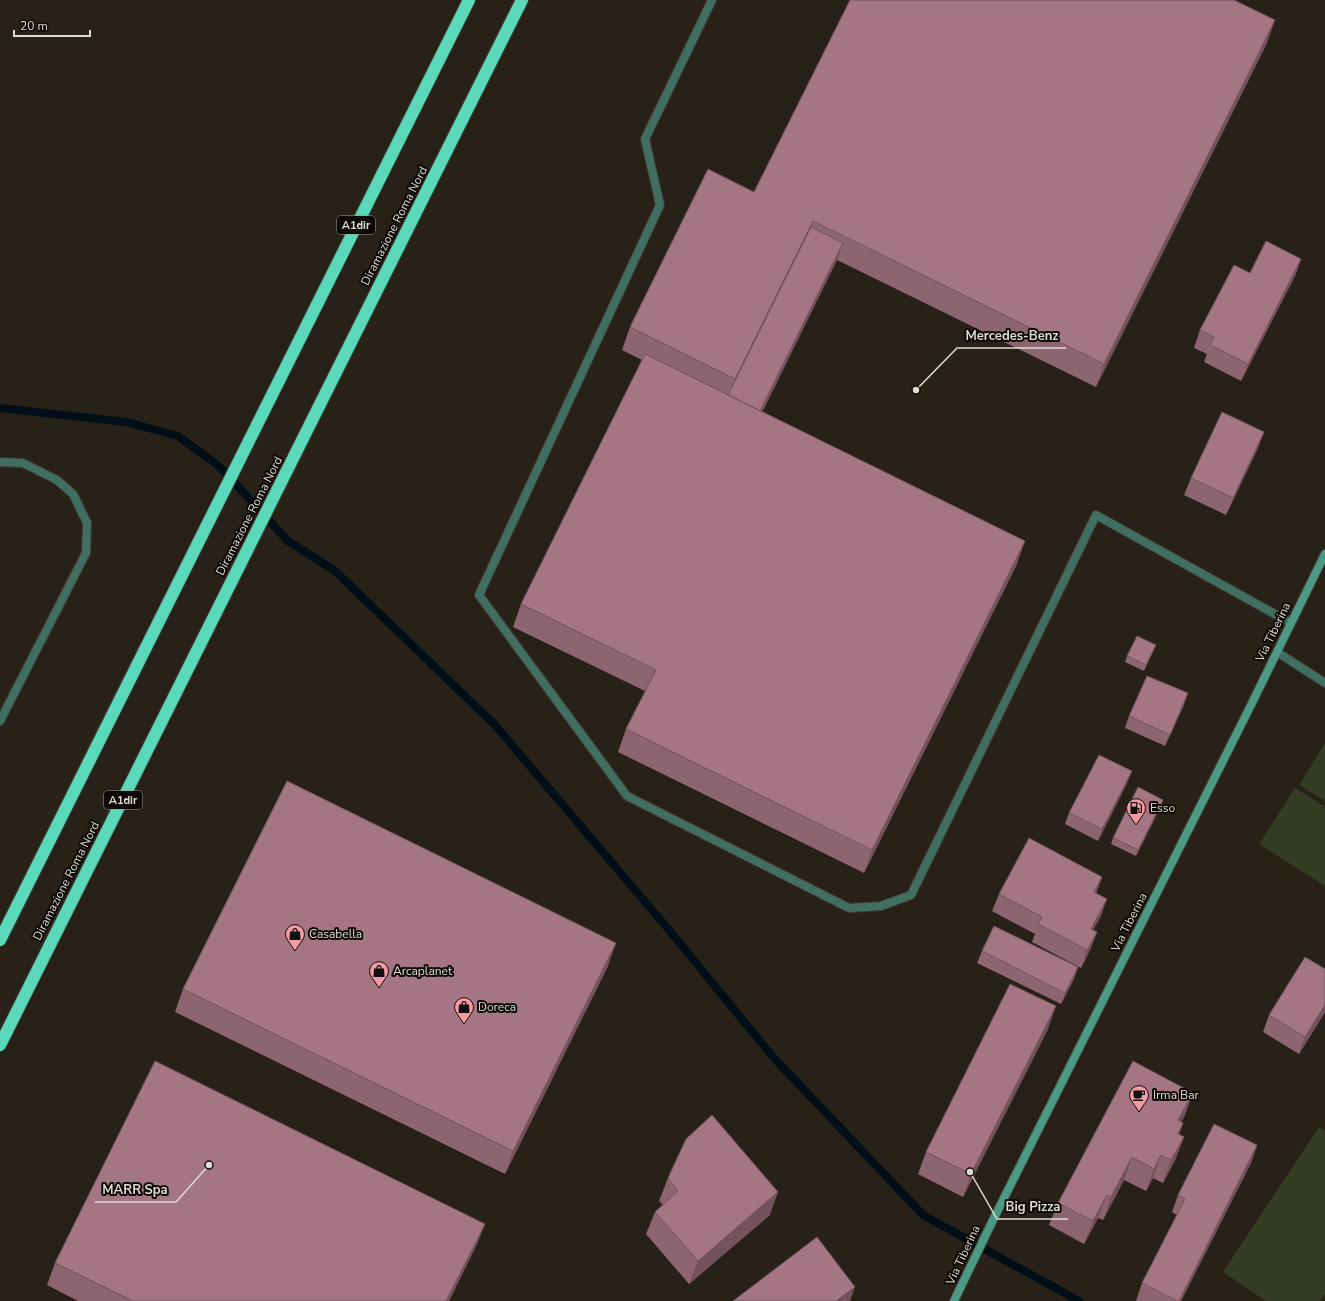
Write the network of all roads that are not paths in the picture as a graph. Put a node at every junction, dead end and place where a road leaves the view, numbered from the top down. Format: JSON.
{"nodes":[{"id":1,"x":469,"y":0,"type":"edge"},
{"id":2,"x":522,"y":0,"type":"edge"},
{"id":3,"x":712,"y":0,"type":"edge"},
{"id":4,"x":0,"y":462,"type":"edge"},
{"id":5,"x":1325,"y":554,"type":"edge"},
{"id":6,"x":1291,"y":623,"type":"junction"},
{"id":7,"x":1277,"y":652,"type":"junction"},
{"id":8,"x":1325,"y":683,"type":"edge"},
{"id":9,"x":0,"y":721,"type":"edge"},
{"id":10,"x":0,"y":940,"type":"edge"},
{"id":11,"x":0,"y":1045,"type":"edge"},
{"id":12,"x":955,"y":1299,"type":"edge"}],
"edges":[{"from":1,"to":10,"type":"highway","number":"A1dir"},
{"from":2,"to":11,"type":"highway","name":"Diramazione Roma Nord","number":"A1dir"},
{"from":3,"to":6,"type":"street"},
{"from":4,"to":9,"type":"street"},
{"from":5,"to":6,"type":"main road","name":"Via Tiberina"},
{"from":6,"to":7,"type":"main road","name":"Via Tiberina"},
{"from":7,"to":8,"type":"street"},
{"from":7,"to":12,"type":"main road","name":"Via Tiberina"}]}
